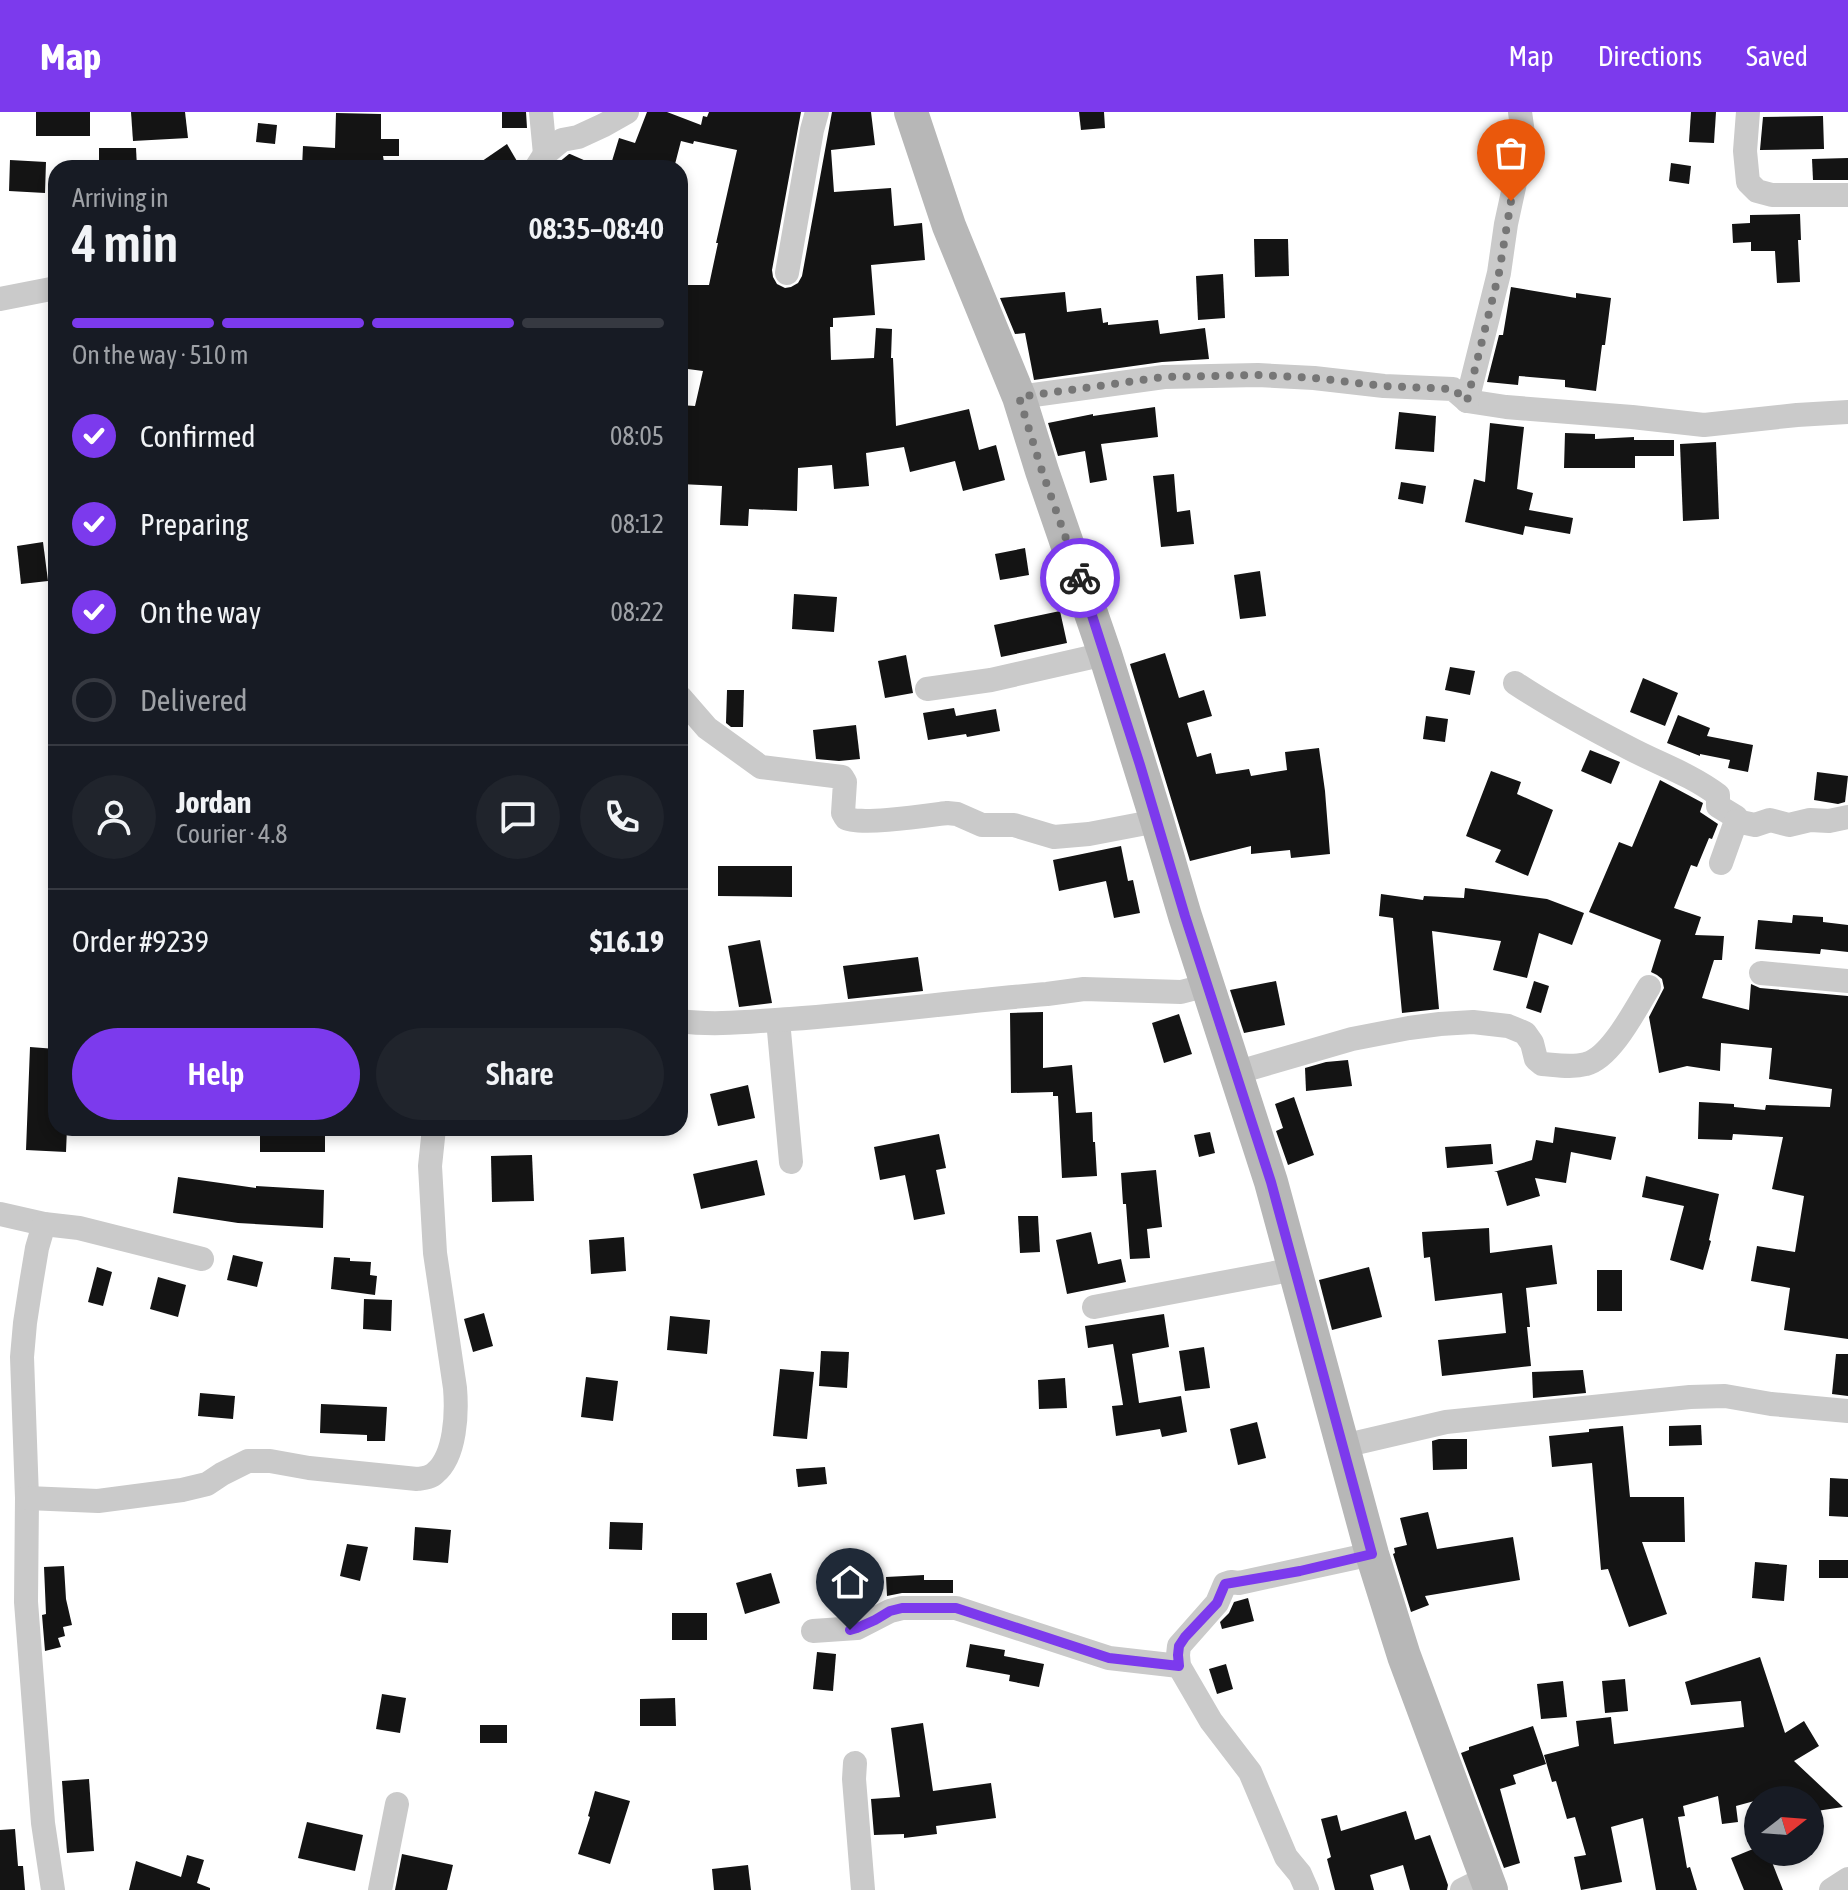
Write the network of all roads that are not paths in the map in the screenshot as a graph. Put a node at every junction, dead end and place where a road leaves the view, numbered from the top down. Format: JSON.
{"nodes":[{"id":1,"x":541,"y":112,"type":"edge"},
{"id":2,"x":627,"y":112,"type":"edge"},
{"id":3,"x":817,"y":112,"type":"edge"},
{"id":4,"x":911,"y":112,"type":"edge"},
{"id":5,"x":1520,"y":112,"type":"edge"},
{"id":6,"x":1748,"y":112,"type":"edge"},
{"id":7,"x":541,"y":160,"type":"edge"},
{"id":8,"x":544,"y":160,"type":"edge"},
{"id":9,"x":1848,"y":195,"type":"edge"},
{"id":10,"x":787,"y":273,"type":"dead end"},
{"id":11,"x":48,"y":290,"type":"edge"},
{"id":12,"x":0,"y":299,"type":"edge"},
{"id":13,"x":1019,"y":397,"type":"junction"},
{"id":14,"x":1467,"y":401,"type":"junction"},
{"id":15,"x":1848,"y":412,"type":"edge"},
{"id":16,"x":1105,"y":654,"type":"junction"},
{"id":17,"x":1515,"y":683,"type":"dead end"},
{"id":18,"x":927,"y":689,"type":"dead end"},
{"id":19,"x":688,"y":706,"type":"edge"},
{"id":20,"x":1848,"y":817,"type":"edge"},
{"id":21,"x":1157,"y":821,"type":"junction"},
{"id":22,"x":1736,"y":821,"type":"junction"},
{"id":23,"x":1721,"y":863,"type":"dead end"},
{"id":24,"x":1761,"y":973,"type":"dead end"},
{"id":25,"x":1848,"y":981,"type":"edge"},
{"id":26,"x":1208,"y":985,"type":"junction"},
{"id":27,"x":1649,"y":987,"type":"dead end"},
{"id":28,"x":778,"y":1020,"type":"junction"},
{"id":29,"x":688,"y":1022,"type":"edge"},
{"id":30,"x":1235,"y":1073,"type":"junction"},
{"id":31,"x":433,"y":1136,"type":"edge"},
{"id":32,"x":791,"y":1162,"type":"dead end"},
{"id":33,"x":0,"y":1214,"type":"edge"},
{"id":34,"x":44,"y":1224,"type":"junction"},
{"id":35,"x":202,"y":1259,"type":"dead end"},
{"id":36,"x":1295,"y":1269,"type":"junction"},
{"id":37,"x":1094,"y":1307,"type":"dead end"},
{"id":38,"x":1848,"y":1411,"type":"edge"},
{"id":39,"x":1343,"y":1446,"type":"junction"},
{"id":40,"x":27,"y":1498,"type":"junction"},
{"id":41,"x":1372,"y":1554,"type":"junction"},
{"id":42,"x":813,"y":1631,"type":"dead end"},
{"id":43,"x":1179,"y":1666,"type":"junction"},
{"id":44,"x":855,"y":1763,"type":"dead end"},
{"id":45,"x":397,"y":1804,"type":"dead end"},
{"id":46,"x":1848,"y":1879,"type":"edge"},
{"id":47,"x":1480,"y":1886,"type":"edge"},
{"id":48,"x":53,"y":1890,"type":"edge"},
{"id":49,"x":380,"y":1890,"type":"edge"},
{"id":50,"x":863,"y":1890,"type":"edge"},
{"id":51,"x":1307,"y":1890,"type":"edge"},
{"id":52,"x":1831,"y":1890,"type":"edge"}],
"edges":[{"from":1,"to":7,"type":"street"},
{"from":2,"to":8,"type":"street"},
{"from":3,"to":10,"type":"street"},
{"from":4,"to":13,"type":"street"},
{"from":5,"to":14,"type":"street"},
{"from":6,"to":9,"type":"street"},
{"from":11,"to":12,"type":"street"},
{"from":13,"to":14,"type":"street"},
{"from":13,"to":16,"type":"street"},
{"from":14,"to":15,"type":"street"},
{"from":16,"to":18,"type":"street"},
{"from":16,"to":21,"type":"street"},
{"from":17,"to":22,"type":"street"},
{"from":19,"to":21,"type":"street"},
{"from":20,"to":22,"type":"street"},
{"from":21,"to":26,"type":"street"},
{"from":22,"to":23,"type":"street"},
{"from":24,"to":25,"type":"street"},
{"from":26,"to":28,"type":"street"},
{"from":26,"to":30,"type":"street"},
{"from":27,"to":30,"type":"street"},
{"from":28,"to":29,"type":"street"},
{"from":28,"to":32,"type":"street"},
{"from":30,"to":36,"type":"street"},
{"from":31,"to":40,"type":"street"},
{"from":33,"to":34,"type":"street"},
{"from":34,"to":35,"type":"street"},
{"from":34,"to":40,"type":"street"},
{"from":36,"to":37,"type":"street"},
{"from":36,"to":39,"type":"street"},
{"from":38,"to":39,"type":"street"},
{"from":39,"to":41,"type":"street"},
{"from":40,"to":48,"type":"street"},
{"from":41,"to":43,"type":"street"},
{"from":41,"to":47,"type":"street"},
{"from":42,"to":43,"type":"street"},
{"from":43,"to":51,"type":"street"},
{"from":44,"to":50,"type":"street"},
{"from":45,"to":49,"type":"street"},
{"from":46,"to":52,"type":"street"}]}
